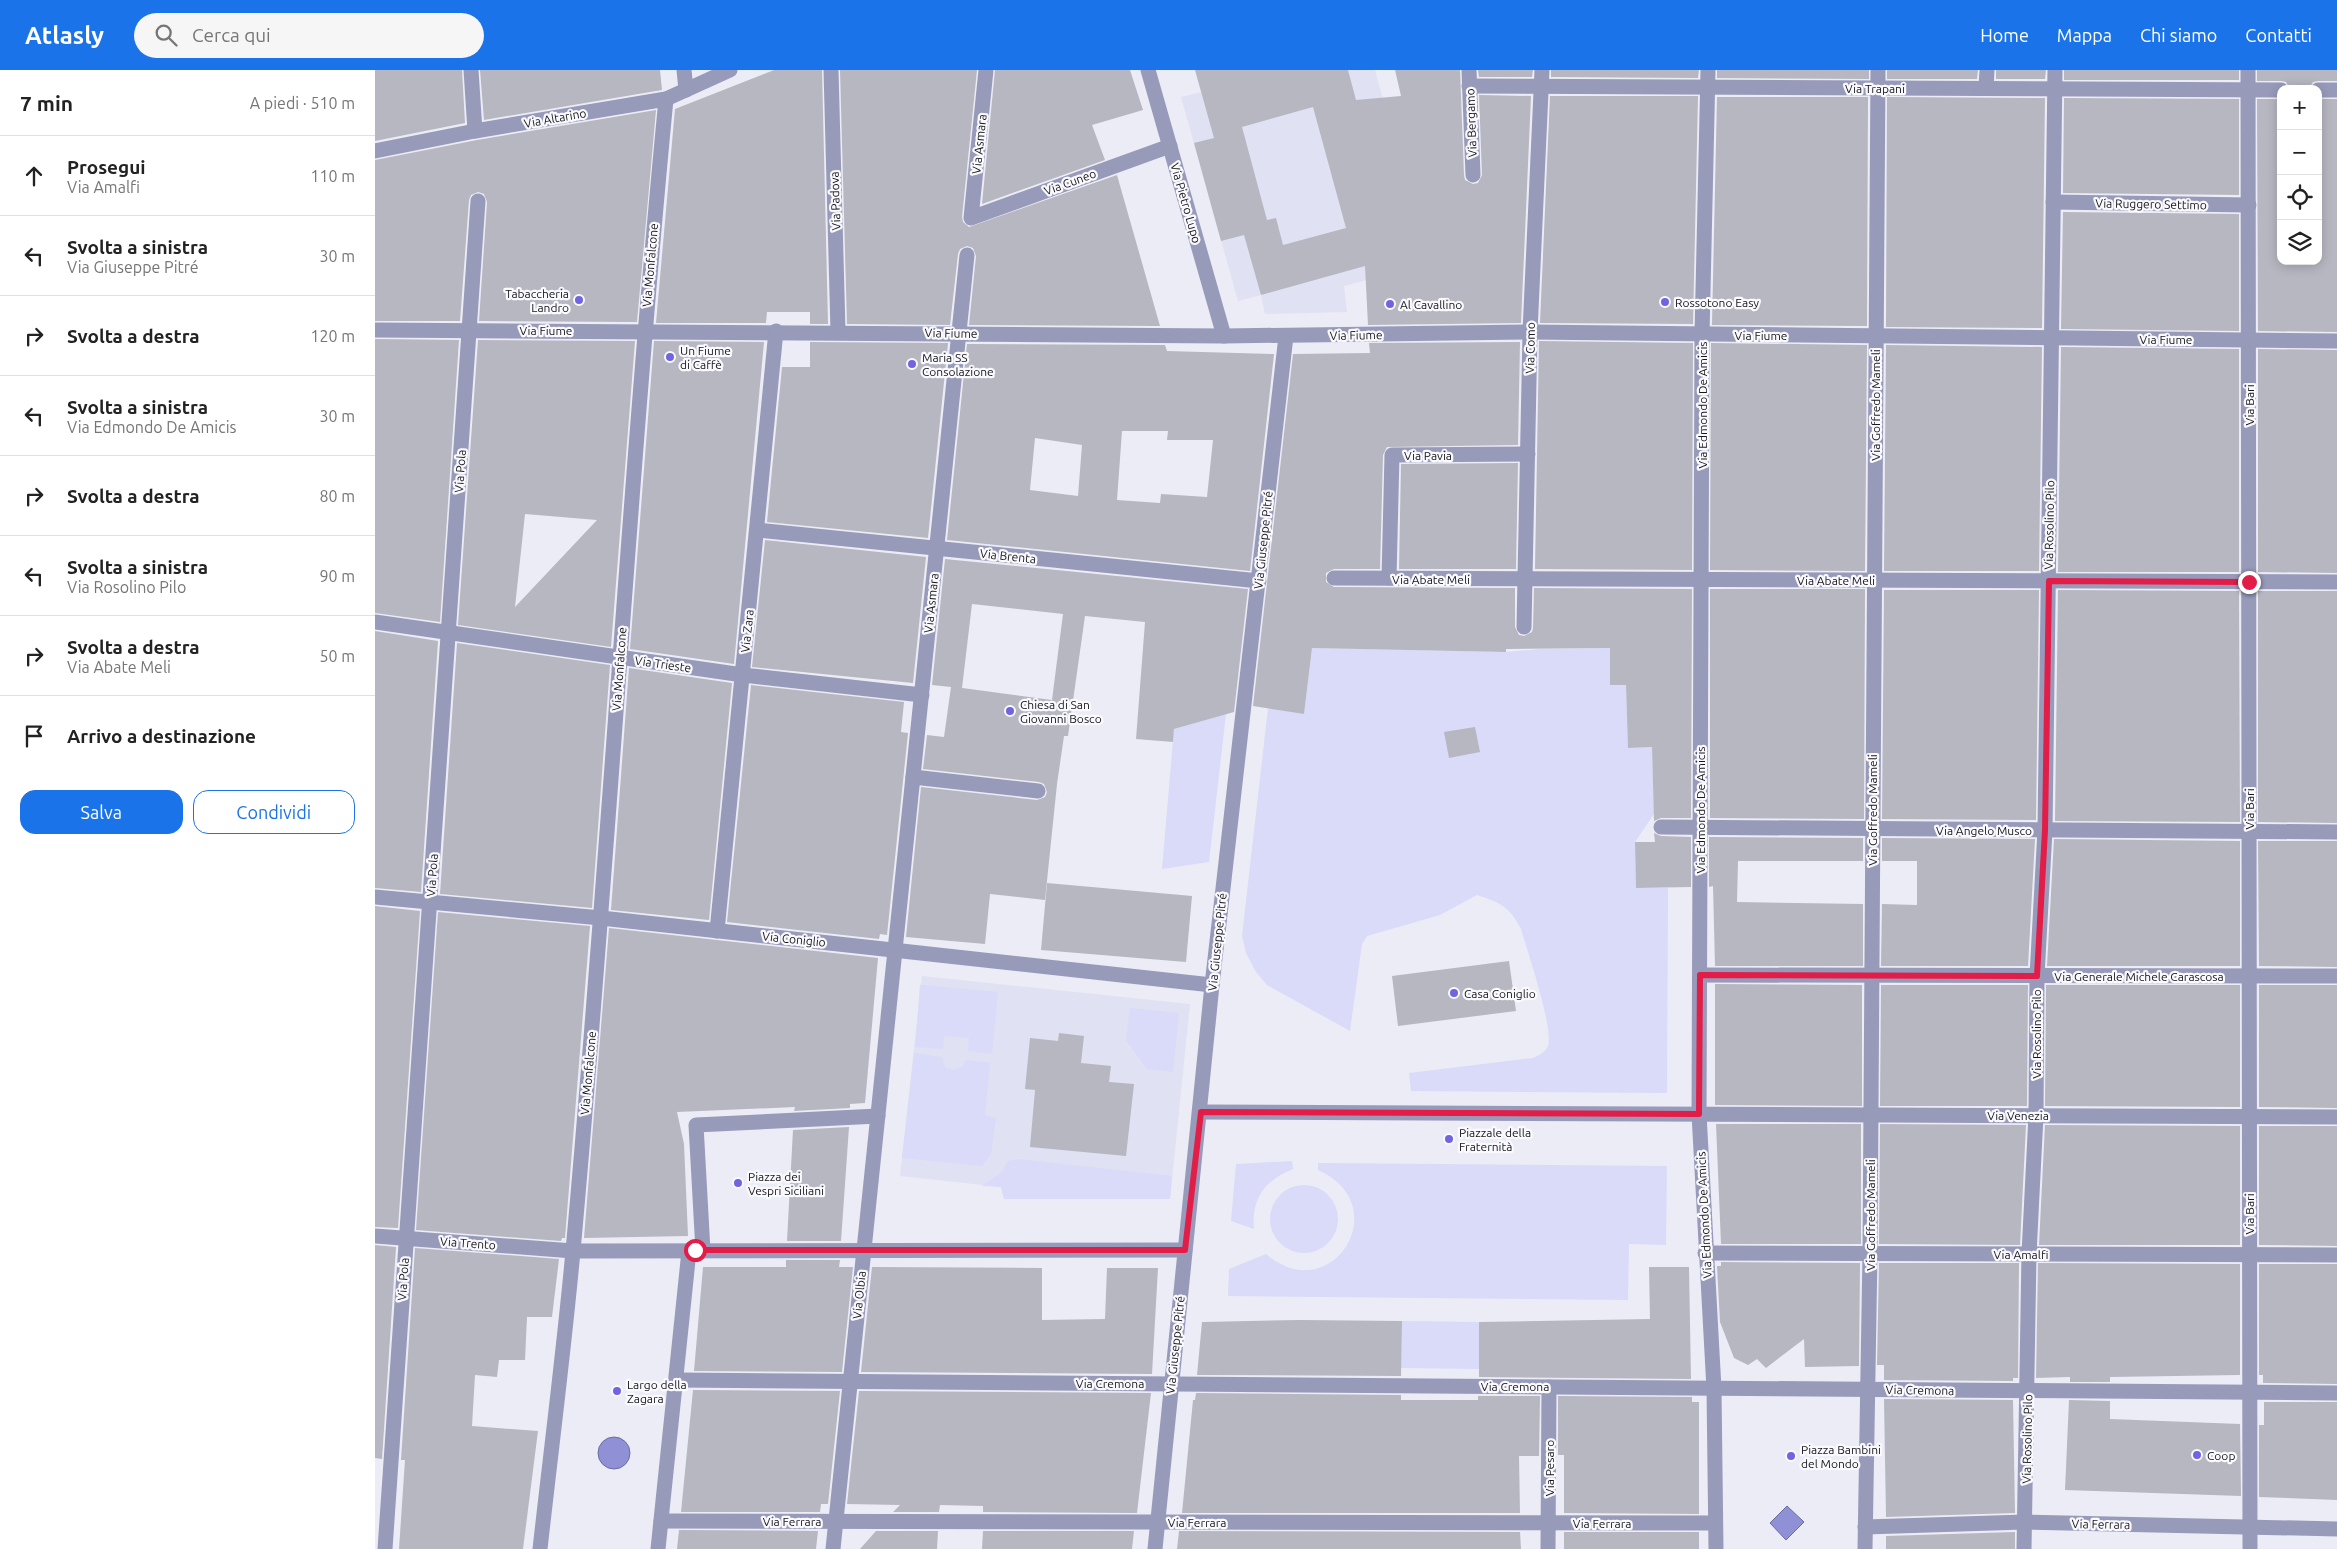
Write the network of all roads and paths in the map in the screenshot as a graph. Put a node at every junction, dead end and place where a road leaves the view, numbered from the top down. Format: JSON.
{"nodes":[{"id":1,"x":471,"y":70,"type":"edge"},
{"id":2,"x":684,"y":70,"type":"edge"},
{"id":3,"x":730,"y":70,"type":"edge"},
{"id":4,"x":831,"y":70,"type":"edge"},
{"id":5,"x":987,"y":70,"type":"edge"},
{"id":6,"x":1148,"y":70,"type":"edge"},
{"id":7,"x":1469,"y":70,"type":"edge"},
{"id":8,"x":1542,"y":70,"type":"edge"},
{"id":9,"x":1708,"y":70,"type":"edge"},
{"id":10,"x":1877,"y":70,"type":"edge"},
{"id":11,"x":1987,"y":70,"type":"edge"},
{"id":12,"x":2055,"y":70,"type":"edge"},
{"id":13,"x":2248,"y":70,"type":"edge"},
{"id":14,"x":1469,"y":86,"type":"junction"},
{"id":15,"x":1541,"y":86,"type":"junction"},
{"id":16,"x":1708,"y":87,"type":"junction"},
{"id":17,"x":1877,"y":88,"type":"junction"},
{"id":18,"x":1986,"y":88,"type":"junction"},
{"id":19,"x":2055,"y":89,"type":"junction"},
{"id":20,"x":686,"y":90,"type":"junction"},
{"id":21,"x":2248,"y":90,"type":"junction"},
{"id":22,"x":2277,"y":90,"type":"edge"},
{"id":23,"x":2322,"y":90,"type":"edge"},
{"id":24,"x":2337,"y":90,"type":"edge"},
{"id":25,"x":666,"y":99,"type":"junction"},
{"id":26,"x":475,"y":131,"type":"junction"},
{"id":27,"x":1170,"y":146,"type":"junction"},
{"id":28,"x":375,"y":151,"type":"edge"},
{"id":29,"x":1473,"y":175,"type":"dead end"},
{"id":30,"x":478,"y":201,"type":"dead end"},
{"id":31,"x":2053,"y":202,"type":"junction"},
{"id":32,"x":2249,"y":205,"type":"junction"},
{"id":33,"x":971,"y":218,"type":"joint"},
{"id":34,"x":967,"y":255,"type":"dead end"},
{"id":35,"x":375,"y":330,"type":"edge"},
{"id":36,"x":471,"y":330,"type":"junction"},
{"id":37,"x":643,"y":331,"type":"junction"},
{"id":38,"x":777,"y":331,"type":"junction"},
{"id":39,"x":838,"y":331,"type":"junction"},
{"id":40,"x":1530,"y":332,"type":"junction"},
{"id":41,"x":959,"y":334,"type":"junction"},
{"id":42,"x":1702,"y":335,"type":"junction"},
{"id":43,"x":1875,"y":335,"type":"junction"},
{"id":44,"x":1223,"y":336,"type":"junction"},
{"id":45,"x":1286,"y":336,"type":"junction"},
{"id":46,"x":2051,"y":338,"type":"junction"},
{"id":47,"x":2249,"y":339,"type":"junction"},
{"id":48,"x":2337,"y":340,"type":"edge"},
{"id":49,"x":1528,"y":454,"type":"junction"},
{"id":50,"x":757,"y":530,"type":"junction"},
{"id":51,"x":937,"y":548,"type":"junction"},
{"id":52,"x":1334,"y":578,"type":"dead end"},
{"id":53,"x":1389,"y":578,"type":"junction"},
{"id":54,"x":1525,"y":579,"type":"junction"},
{"id":55,"x":1702,"y":580,"type":"junction"},
{"id":56,"x":1874,"y":580,"type":"junction"},
{"id":57,"x":2049,"y":581,"type":"junction"},
{"id":58,"x":1259,"y":582,"type":"junction"},
{"id":59,"x":2249,"y":582,"type":"junction"},
{"id":60,"x":2337,"y":582,"type":"edge"},
{"id":61,"x":375,"y":622,"type":"edge"},
{"id":62,"x":1524,"y":626,"type":"dead end"},
{"id":63,"x":449,"y":632,"type":"junction"},
{"id":64,"x":620,"y":658,"type":"junction"},
{"id":65,"x":743,"y":675,"type":"junction"},
{"id":66,"x":921,"y":695,"type":"junction"},
{"id":67,"x":913,"y":777,"type":"junction"},
{"id":68,"x":1038,"y":791,"type":"dead end"},
{"id":69,"x":1661,"y":827,"type":"dead end"},
{"id":70,"x":1699,"y":828,"type":"junction"},
{"id":71,"x":1872,"y":829,"type":"junction"},
{"id":72,"x":2045,"y":830,"type":"junction"},
{"id":73,"x":2249,"y":832,"type":"junction"},
{"id":74,"x":2337,"y":832,"type":"edge"},
{"id":75,"x":375,"y":897,"type":"edge"},
{"id":76,"x":430,"y":902,"type":"junction"},
{"id":77,"x":601,"y":918,"type":"junction"},
{"id":78,"x":717,"y":931,"type":"junction"},
{"id":79,"x":895,"y":951,"type":"junction"},
{"id":80,"x":1700,"y":975,"type":"junction"},
{"id":81,"x":1871,"y":975,"type":"junction"},
{"id":82,"x":2037,"y":976,"type":"junction"},
{"id":83,"x":2249,"y":976,"type":"junction"},
{"id":84,"x":2337,"y":976,"type":"edge"},
{"id":85,"x":1212,"y":986,"type":"junction"},
{"id":86,"x":1201,"y":1112,"type":"junction"},
{"id":87,"x":1699,"y":1114,"type":"junction"},
{"id":88,"x":1871,"y":1115,"type":"junction"},
{"id":89,"x":878,"y":1116,"type":"junction"},
{"id":90,"x":2036,"y":1116,"type":"junction"},
{"id":91,"x":2249,"y":1116,"type":"junction"},
{"id":92,"x":2337,"y":1117,"type":"edge"},
{"id":93,"x":375,"y":1236,"type":"edge"},
{"id":94,"x":406,"y":1238,"type":"junction"},
{"id":95,"x":569,"y":1247,"type":"junction"},
{"id":96,"x":1185,"y":1250,"type":"junction"},
{"id":97,"x":696,"y":1251,"type":"junction"},
{"id":98,"x":864,"y":1251,"type":"junction"},
{"id":99,"x":1705,"y":1253,"type":"junction"},
{"id":100,"x":1870,"y":1253,"type":"junction"},
{"id":101,"x":2029,"y":1254,"type":"junction"},
{"id":102,"x":2249,"y":1254,"type":"junction"},
{"id":103,"x":2337,"y":1255,"type":"edge"},
{"id":104,"x":676,"y":1380,"type":"junction"},
{"id":105,"x":850,"y":1382,"type":"junction"},
{"id":106,"x":1171,"y":1384,"type":"junction"},
{"id":107,"x":1549,"y":1387,"type":"junction"},
{"id":108,"x":1714,"y":1389,"type":"junction"},
{"id":109,"x":1868,"y":1389,"type":"junction"},
{"id":110,"x":2028,"y":1391,"type":"junction"},
{"id":111,"x":2250,"y":1392,"type":"junction"},
{"id":112,"x":2337,"y":1393,"type":"edge"},
{"id":113,"x":661,"y":1520,"type":"junction"},
{"id":114,"x":836,"y":1521,"type":"junction"},
{"id":115,"x":1157,"y":1522,"type":"junction"},
{"id":116,"x":2025,"y":1522,"type":"junction"},
{"id":117,"x":1548,"y":1523,"type":"junction"},
{"id":118,"x":1715,"y":1523,"type":"junction"},
{"id":119,"x":1865,"y":1526,"type":"junction"},
{"id":120,"x":2250,"y":1527,"type":"junction"},
{"id":121,"x":2337,"y":1529,"type":"edge"},
{"id":122,"x":385,"y":1549,"type":"edge"},
{"id":123,"x":540,"y":1549,"type":"edge"},
{"id":124,"x":658,"y":1549,"type":"edge"},
{"id":125,"x":833,"y":1549,"type":"edge"},
{"id":126,"x":1155,"y":1549,"type":"edge"},
{"id":127,"x":1548,"y":1549,"type":"edge"},
{"id":128,"x":1716,"y":1549,"type":"edge"},
{"id":129,"x":1865,"y":1549,"type":"edge"},
{"id":130,"x":2024,"y":1549,"type":"edge"},
{"id":131,"x":2250,"y":1549,"type":"edge"}],
"edges":[{"from":1,"to":26,"type":"street"},
{"from":2,"to":20,"type":"street"},
{"from":3,"to":20,"type":"street","name":"Via Altarino"},
{"from":4,"to":39,"type":"street","name":"Via Padova"},
{"from":5,"to":33,"type":"street","name":"Via Asmara"},
{"from":6,"to":27,"type":"street","name":"Via Pietro Lupo"},
{"from":7,"to":14,"type":"street","name":"Via Bergamo"},
{"from":8,"to":15,"type":"street","name":"Via Como"},
{"from":9,"to":16,"type":"street","name":"Via Edmondo De Amicis"},
{"from":10,"to":17,"type":"street","name":"Via Goffredo Mameli"},
{"from":11,"to":18,"type":"street"},
{"from":12,"to":19,"type":"street","name":"Via Rosolino Pilo"},
{"from":13,"to":21,"type":"street","name":"Via Bari"},
{"from":14,"to":15,"type":"street","name":"Via Trapani"},
{"from":14,"to":29,"type":"street","name":"Via Bergamo"},
{"from":15,"to":16,"type":"street","name":"Via Trapani"},
{"from":15,"to":40,"type":"street","name":"Via Como"},
{"from":16,"to":17,"type":"street","name":"Via Trapani"},
{"from":16,"to":42,"type":"street","name":"Via Edmondo De Amicis"},
{"from":17,"to":18,"type":"street","name":"Via Trapani"},
{"from":17,"to":43,"type":"street","name":"Via Goffredo Mameli"},
{"from":18,"to":19,"type":"street","name":"Via Trapani"},
{"from":19,"to":21,"type":"street","name":"Via Trapani"},
{"from":19,"to":31,"type":"street","name":"Via Rosolino Pilo"},
{"from":20,"to":25,"type":"street","name":"Via Altarino"},
{"from":21,"to":22,"type":"street","name":"Via Trapani"},
{"from":21,"to":32,"type":"street","name":"Via Bari"},
{"from":23,"to":24,"type":"street"},
{"from":25,"to":26,"type":"street","name":"Via Altarino"},
{"from":25,"to":37,"type":"street","name":"Via Monfalcone"},
{"from":26,"to":28,"type":"street","name":"Via Altarino"},
{"from":27,"to":33,"type":"street","name":"Via Cuneo"},
{"from":27,"to":44,"type":"street","name":"Via Pietro Lupo"},
{"from":30,"to":36,"type":"street","name":"Via Pola"},
{"from":31,"to":32,"type":"street","name":"Via Ruggero Settimo"},
{"from":31,"to":46,"type":"street","name":"Via Rosolino Pilo"},
{"from":32,"to":47,"type":"street","name":"Via Bari"},
{"from":34,"to":41,"type":"street","name":"Via Asmara"},
{"from":35,"to":36,"type":"street","name":"Via Fiume"},
{"from":36,"to":37,"type":"street","name":"Via Fiume"},
{"from":36,"to":63,"type":"street","name":"Via Pola"},
{"from":37,"to":38,"type":"street","name":"Via Fiume"},
{"from":37,"to":64,"type":"street","name":"Via Monfalcone"},
{"from":38,"to":39,"type":"street","name":"Via Fiume"},
{"from":38,"to":50,"type":"street","name":"Via Zara"},
{"from":39,"to":41,"type":"street","name":"Via Fiume"},
{"from":40,"to":42,"type":"street","name":"Via Fiume"},
{"from":40,"to":45,"type":"street","name":"Via Fiume"},
{"from":40,"to":49,"type":"street","name":"Via Como"},
{"from":41,"to":44,"type":"street","name":"Via Fiume"},
{"from":41,"to":51,"type":"street","name":"Via Asmara"},
{"from":42,"to":43,"type":"street","name":"Via Fiume"},
{"from":42,"to":55,"type":"street","name":"Via Edmondo De Amicis"},
{"from":43,"to":46,"type":"street","name":"Via Fiume"},
{"from":43,"to":56,"type":"street","name":"Via Goffredo Mameli"},
{"from":44,"to":45,"type":"street","name":"Via Fiume"},
{"from":45,"to":58,"type":"street","name":"Via Giuseppe Pitré"},
{"from":46,"to":47,"type":"street","name":"Via Fiume"},
{"from":46,"to":57,"type":"street","name":"Via Rosolino Pilo"},
{"from":47,"to":48,"type":"street","name":"Via Fiume"},
{"from":47,"to":59,"type":"street","name":"Via Bari"},
{"from":49,"to":53,"type":"street","name":"Via Pavia"},
{"from":49,"to":54,"type":"street","name":"Via Como"},
{"from":50,"to":51,"type":"street","name":"Via Brenta"},
{"from":50,"to":65,"type":"street","name":"Via Zara"},
{"from":51,"to":58,"type":"street","name":"Via Brenta"},
{"from":51,"to":66,"type":"street","name":"Via Asmara"},
{"from":52,"to":53,"type":"street","name":"Via Abate Meli"},
{"from":53,"to":54,"type":"street","name":"Via Abate Meli"},
{"from":54,"to":55,"type":"street","name":"Via Abate Meli"},
{"from":54,"to":62,"type":"street","name":"Via Como"},
{"from":55,"to":56,"type":"street","name":"Via Abate Meli"},
{"from":55,"to":70,"type":"street","name":"Via Edmondo De Amicis"},
{"from":56,"to":57,"type":"street","name":"Via Abate Meli"},
{"from":56,"to":71,"type":"street","name":"Via Goffredo Mameli"},
{"from":57,"to":59,"type":"street","name":"Via Abate Meli"},
{"from":57,"to":72,"type":"street","name":"Via Rosolino Pilo"},
{"from":58,"to":85,"type":"street","name":"Via Giuseppe Pitré"},
{"from":59,"to":60,"type":"street","name":"Via Abate Meli"},
{"from":59,"to":73,"type":"street","name":"Via Bari"},
{"from":61,"to":63,"type":"street","name":"Via Trieste"},
{"from":63,"to":64,"type":"street","name":"Via Trieste"},
{"from":63,"to":76,"type":"street","name":"Via Pola"},
{"from":64,"to":65,"type":"street","name":"Via Trieste"},
{"from":64,"to":77,"type":"street","name":"Via Monfalcone"},
{"from":65,"to":66,"type":"street","name":"Via Trieste"},
{"from":65,"to":78,"type":"street","name":"Via Zara"},
{"from":66,"to":67,"type":"street","name":"Via Asmara"},
{"from":67,"to":68,"type":"street"},
{"from":67,"to":79,"type":"street","name":"Via Asmara"},
{"from":69,"to":70,"type":"street","name":"Via Angelo Musco"},
{"from":70,"to":71,"type":"street","name":"Via Angelo Musco"},
{"from":70,"to":80,"type":"street","name":"Via Edmondo De Amicis"},
{"from":71,"to":72,"type":"street","name":"Via Angelo Musco"},
{"from":71,"to":81,"type":"street","name":"Via Goffredo Mameli"},
{"from":72,"to":73,"type":"street","name":"Via Angelo Musco"},
{"from":72,"to":82,"type":"street","name":"Via Rosolino Pilo"},
{"from":73,"to":74,"type":"street","name":"Via Angelo Musco"},
{"from":73,"to":83,"type":"street","name":"Via Bari"},
{"from":75,"to":76,"type":"street","name":"Via Coniglio"},
{"from":76,"to":77,"type":"street","name":"Via Coniglio"},
{"from":76,"to":94,"type":"street","name":"Via Pola"},
{"from":77,"to":78,"type":"street","name":"Via Coniglio"},
{"from":77,"to":95,"type":"street","name":"Via Monfalcone"},
{"from":78,"to":79,"type":"street","name":"Via Coniglio"},
{"from":79,"to":85,"type":"street","name":"Via Coniglio"},
{"from":79,"to":89,"type":"street","name":"Via Olbia"},
{"from":80,"to":81,"type":"street","name":"Via Generale Michele Carascosa"},
{"from":80,"to":87,"type":"street","name":"Via Edmondo De Amicis"},
{"from":81,"to":82,"type":"street","name":"Via Generale Michele Carascosa"},
{"from":81,"to":88,"type":"street","name":"Via Goffredo Mameli"},
{"from":82,"to":83,"type":"street","name":"Via Generale Michele Carascosa"},
{"from":82,"to":90,"type":"street","name":"Via Rosolino Pilo"},
{"from":83,"to":84,"type":"street","name":"Via Generale Michele Carascosa"},
{"from":83,"to":91,"type":"street","name":"Via Bari"},
{"from":85,"to":86,"type":"street","name":"Via Giuseppe Pitré"},
{"from":86,"to":87,"type":"street","name":"Via Venezia"},
{"from":86,"to":96,"type":"street","name":"Via Giuseppe Pitré"},
{"from":87,"to":88,"type":"street","name":"Via Venezia"},
{"from":87,"to":99,"type":"street","name":"Via Edmondo De Amicis"},
{"from":88,"to":90,"type":"street","name":"Via Venezia"},
{"from":88,"to":100,"type":"street","name":"Via Goffredo Mameli"},
{"from":89,"to":97,"type":"street"},
{"from":89,"to":98,"type":"street","name":"Via Olbia"},
{"from":90,"to":91,"type":"street","name":"Via Venezia"},
{"from":90,"to":101,"type":"street","name":"Via Rosolino Pilo"},
{"from":91,"to":92,"type":"street","name":"Via Venezia"},
{"from":91,"to":102,"type":"street","name":"Via Bari"},
{"from":93,"to":94,"type":"street","name":"Via Trento"},
{"from":94,"to":95,"type":"street","name":"Via Trento"},
{"from":94,"to":122,"type":"street","name":"Via Pola"},
{"from":95,"to":97,"type":"street","name":"Via Trento"},
{"from":95,"to":123,"type":"street","name":"Via Monfalcone"},
{"from":96,"to":98,"type":"street"},
{"from":96,"to":106,"type":"street","name":"Via Giuseppe Pitré"},
{"from":97,"to":98,"type":"street"},
{"from":97,"to":104,"type":"street"},
{"from":98,"to":105,"type":"street","name":"Via Olbia"},
{"from":99,"to":100,"type":"street","name":"Via Amalfi"},
{"from":99,"to":108,"type":"street","name":"Via Edmondo De Amicis"},
{"from":100,"to":101,"type":"street","name":"Via Amalfi"},
{"from":100,"to":109,"type":"street","name":"Via Goffredo Mameli"},
{"from":101,"to":102,"type":"street","name":"Via Amalfi"},
{"from":101,"to":110,"type":"street","name":"Via Rosolino Pilo"},
{"from":102,"to":103,"type":"street","name":"Via Amalfi"},
{"from":102,"to":111,"type":"street","name":"Via Bari"},
{"from":104,"to":105,"type":"street","name":"Via Cremona"},
{"from":104,"to":113,"type":"street"},
{"from":105,"to":106,"type":"street","name":"Via Cremona"},
{"from":105,"to":114,"type":"street","name":"Via Olbia"},
{"from":106,"to":107,"type":"street","name":"Via Cremona"},
{"from":106,"to":115,"type":"street","name":"Via Giuseppe Pitré"},
{"from":107,"to":108,"type":"street","name":"Via Cremona"},
{"from":107,"to":117,"type":"street","name":"Via Pesaro"},
{"from":108,"to":109,"type":"street","name":"Via Cremona"},
{"from":108,"to":118,"type":"street","name":"Via Edmondo De Amicis"},
{"from":109,"to":110,"type":"street","name":"Via Cremona"},
{"from":109,"to":119,"type":"street","name":"Via Goffredo Mameli"},
{"from":110,"to":111,"type":"street","name":"Via Cremona"},
{"from":110,"to":116,"type":"street","name":"Via Rosolino Pilo"},
{"from":111,"to":112,"type":"street","name":"Via Cremona"},
{"from":111,"to":120,"type":"street","name":"Via Bari"},
{"from":113,"to":114,"type":"street","name":"Via Ferrara"},
{"from":113,"to":124,"type":"street"},
{"from":114,"to":115,"type":"street","name":"Via Ferrara"},
{"from":114,"to":125,"type":"street","name":"Via Olbia"},
{"from":115,"to":117,"type":"street","name":"Via Ferrara"},
{"from":115,"to":126,"type":"street","name":"Via Giuseppe Pitré"},
{"from":116,"to":119,"type":"street","name":"Via Ferrara"},
{"from":116,"to":120,"type":"street","name":"Via Ferrara"},
{"from":116,"to":130,"type":"street","name":"Via Rosolino Pilo"},
{"from":117,"to":118,"type":"street","name":"Via Ferrara"},
{"from":117,"to":127,"type":"street","name":"Via Pesaro"},
{"from":118,"to":128,"type":"street","name":"Via Edmondo De Amicis"},
{"from":119,"to":129,"type":"street","name":"Via Goffredo Mameli"},
{"from":120,"to":121,"type":"street","name":"Via Ferrara"},
{"from":120,"to":131,"type":"street","name":"Via Bari"}]}
